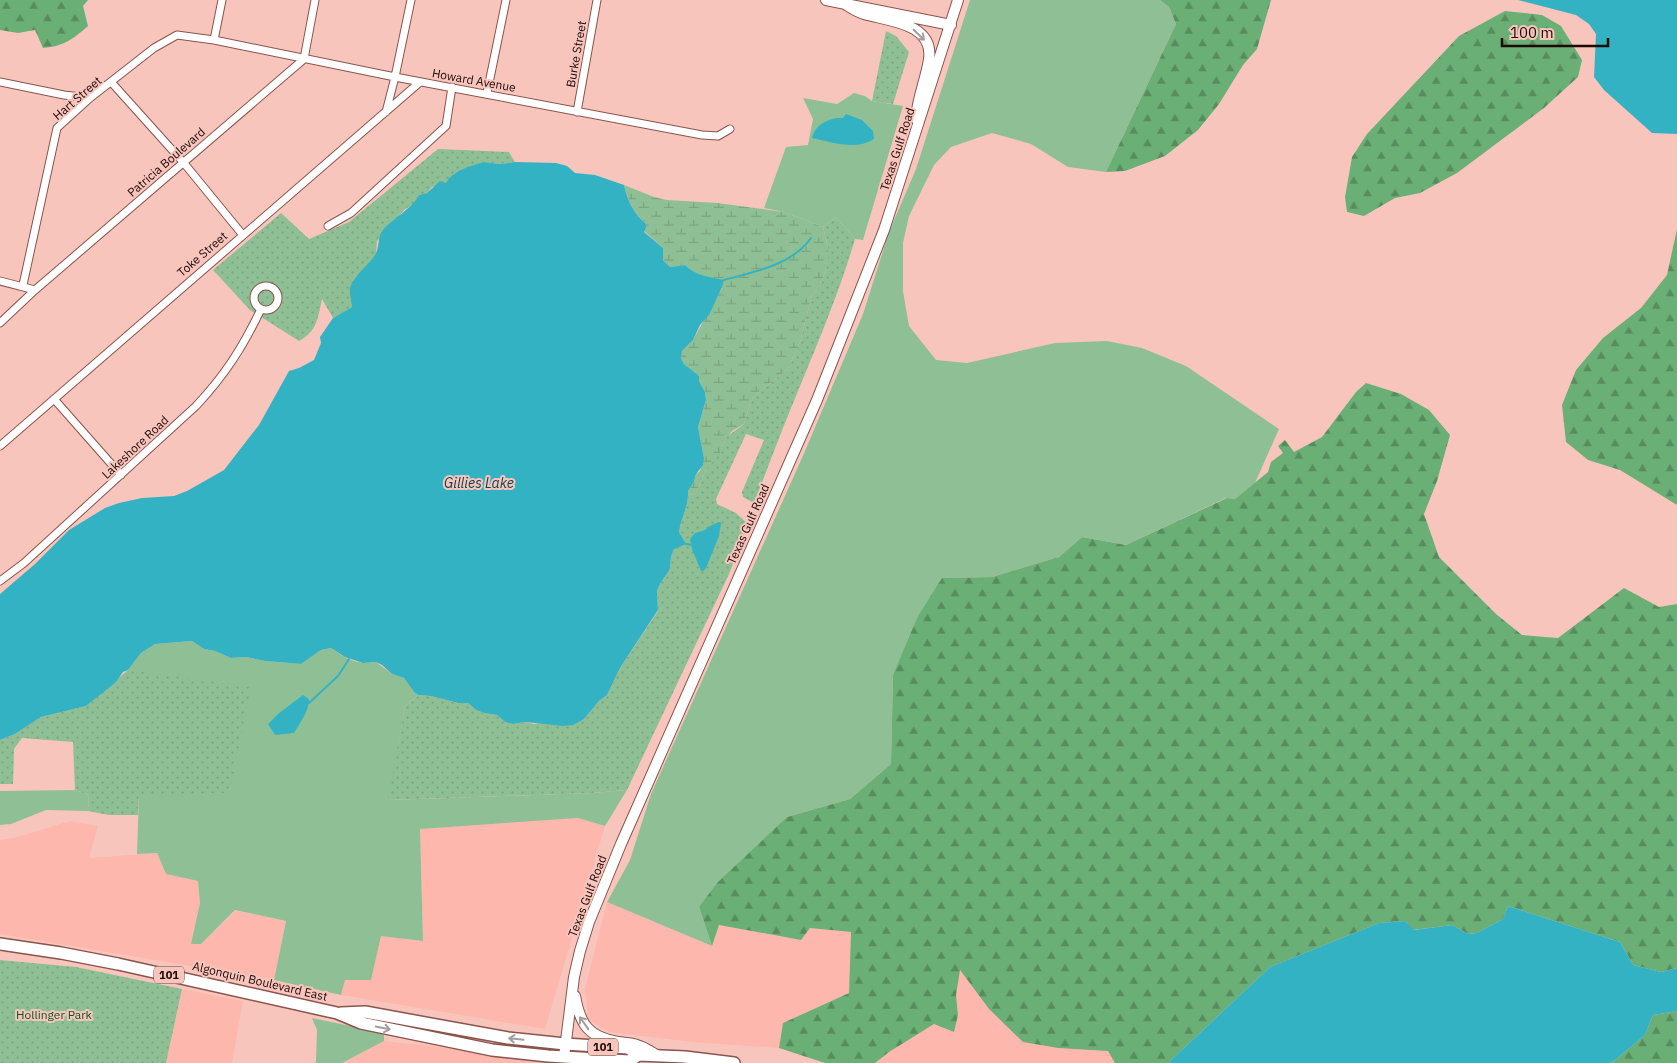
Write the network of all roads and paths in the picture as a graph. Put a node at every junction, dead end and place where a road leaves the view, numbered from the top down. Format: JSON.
{"nodes":[{"id":1,"x":222,"y":0,"type":"edge"},
{"id":2,"x":314,"y":0,"type":"edge"},
{"id":3,"x":411,"y":0,"type":"edge"},
{"id":4,"x":506,"y":0,"type":"edge"},
{"id":5,"x":597,"y":0,"type":"edge"},
{"id":6,"x":826,"y":0,"type":"edge"},
{"id":7,"x":958,"y":0,"type":"edge"},
{"id":8,"x":843,"y":3,"type":"junction"},
{"id":9,"x":950,"y":25,"type":"junction"},
{"id":10,"x":214,"y":40,"type":"junction"},
{"id":11,"x":304,"y":59,"type":"junction"},
{"id":12,"x":395,"y":77,"type":"junction"},
{"id":13,"x":0,"y":82,"type":"edge"},
{"id":14,"x":420,"y":82,"type":"junction"},
{"id":15,"x":112,"y":83,"type":"junction"},
{"id":16,"x":452,"y":87,"type":"junction"},
{"id":17,"x":488,"y":93,"type":"junction"},
{"id":18,"x":90,"y":98,"type":"junction"},
{"id":19,"x":577,"y":112,"type":"junction"},
{"id":20,"x":386,"y":113,"type":"junction"},
{"id":21,"x":730,"y":129,"type":"dead end"},
{"id":22,"x":916,"y":133,"type":"junction"},
{"id":23,"x":183,"y":162,"type":"junction"},
{"id":24,"x":328,"y":226,"type":"dead end"},
{"id":25,"x":242,"y":234,"type":"junction"},
{"id":26,"x":0,"y":281,"type":"edge"},
{"id":27,"x":23,"y":286,"type":"junction"},
{"id":28,"x":35,"y":290,"type":"junction"},
{"id":29,"x":261,"y":309,"type":"dead end"},
{"id":30,"x":0,"y":323,"type":"edge"},
{"id":31,"x":54,"y":399,"type":"junction"},
{"id":32,"x":1,"y":442,"type":"edge"},
{"id":33,"x":121,"y":475,"type":"junction"},
{"id":34,"x":0,"y":581,"type":"edge"},
{"id":35,"x":0,"y":944,"type":"edge"},
{"id":36,"x":572,"y":990,"type":"junction"},
{"id":37,"x":336,"y":1013,"type":"junction"},
{"id":38,"x":565,"y":1044,"type":"junction"},
{"id":39,"x":639,"y":1055,"type":"junction"},
{"id":40,"x":658,"y":1056,"type":"junction"},
{"id":41,"x":564,"y":1057,"type":"junction"},
{"id":42,"x":734,"y":1063,"type":"edge"}],
"edges":[{"from":1,"to":10,"type":"street"},
{"from":2,"to":11,"type":"street"},
{"from":3,"to":12,"type":"street"},
{"from":4,"to":17,"type":"street"},
{"from":5,"to":19,"type":"street","name":"Burke Street"},
{"from":6,"to":8,"type":"main road"},
{"from":7,"to":9,"type":"main road","name":"Texas Gulf Road"},
{"from":8,"to":9,"type":"main road"},
{"from":8,"to":22,"type":"main road","one_way":true},
{"from":9,"to":22,"type":"main road","name":"Texas Gulf Road"},
{"from":10,"to":11,"type":"street","name":"Howard Avenue"},
{"from":10,"to":15,"type":"street","name":"Hart Street"},
{"from":11,"to":12,"type":"street","name":"Howard Avenue"},
{"from":11,"to":23,"type":"street","name":"Patricia Boulevard"},
{"from":12,"to":14,"type":"street","name":"Howard Avenue"},
{"from":12,"to":20,"type":"street"},
{"from":13,"to":18,"type":"street"},
{"from":14,"to":16,"type":"street","name":"Howard Avenue"},
{"from":14,"to":20,"type":"street","name":"Toke Street"},
{"from":15,"to":18,"type":"street","name":"Hart Street"},
{"from":15,"to":23,"type":"street"},
{"from":16,"to":17,"type":"street","name":"Howard Avenue"},
{"from":16,"to":24,"type":"street"},
{"from":17,"to":19,"type":"street","name":"Howard Avenue"},
{"from":18,"to":27,"type":"street","name":"Hart Street"},
{"from":19,"to":21,"type":"street","name":"Howard Avenue"},
{"from":20,"to":25,"type":"street","name":"Toke Street"},
{"from":22,"to":36,"type":"main road","name":"Texas Gulf Road"},
{"from":23,"to":25,"type":"street"},
{"from":23,"to":28,"type":"street","name":"Patricia Boulevard"},
{"from":25,"to":31,"type":"street","name":"Toke Street"},
{"from":26,"to":27,"type":"street"},
{"from":27,"to":28,"type":"street"},
{"from":28,"to":30,"type":"street","name":"Patricia Boulevard"},
{"from":29,"to":33,"type":"street","name":"Lakeshore Road"},
{"from":31,"to":32,"type":"street","name":"Toke Street"},
{"from":31,"to":33,"type":"street"},
{"from":33,"to":34,"type":"street","name":"Lakeshore Road"},
{"from":35,"to":37,"type":"main road","name":"Algonquin Boulevard East","number":"101"},
{"from":36,"to":38,"type":"main road","name":"Texas Gulf Road"},
{"from":40,"to":36,"type":"main road","one_way":true},
{"from":38,"to":37,"type":"main road","name":"Algonquin Boulevard East","number":"101","one_way":true},
{"from":37,"to":41,"type":"main road","name":"Algonquin Boulevard East","number":"101","one_way":true},
{"from":38,"to":39,"type":"main road","name":"Algonquin Boulevard East","number":"101"},
{"from":38,"to":41,"type":"main road","name":"Texas Gulf Road"},
{"from":39,"to":40,"type":"main road","name":"Algonquin Boulevard East","number":"101"},
{"from":39,"to":41,"type":"main road","name":"Algonquin Boulevard East","number":"101"},
{"from":40,"to":42,"type":"main road","name":"Algonquin Boulevard East","number":"101"}]}
